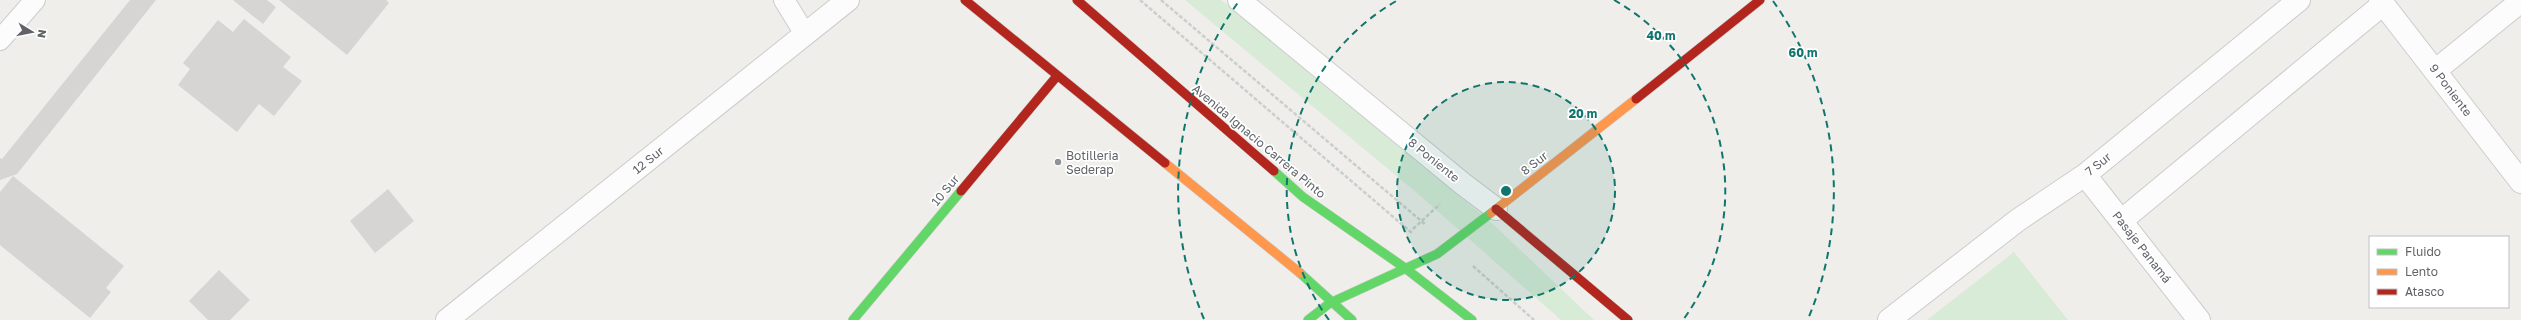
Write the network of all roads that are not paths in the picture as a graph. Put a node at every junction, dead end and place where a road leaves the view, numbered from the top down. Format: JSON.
{"nodes":[{"id":1,"x":35,"y":0,"type":"edge"},
{"id":2,"x":784,"y":0,"type":"edge"},
{"id":3,"x":848,"y":0,"type":"edge"},
{"id":4,"x":965,"y":0,"type":"edge"},
{"id":5,"x":1077,"y":0,"type":"edge"},
{"id":6,"x":1239,"y":0,"type":"edge"},
{"id":7,"x":2299,"y":0,"type":"edge"},
{"id":8,"x":1756,"y":1,"type":"edge"},
{"id":9,"x":2521,"y":1,"type":"edge"},
{"id":10,"x":2382,"y":2,"type":"edge"},
{"id":11,"x":805,"y":34,"type":"junction"},
{"id":12,"x":0,"y":40,"type":"edge"},
{"id":13,"x":2436,"y":70,"type":"junction"},
{"id":14,"x":1057,"y":76,"type":"junction"},
{"id":15,"x":2085,"y":175,"type":"junction"},
{"id":16,"x":2521,"y":182,"type":"edge"},
{"id":17,"x":1496,"y":209,"type":"junction"},
{"id":18,"x":2121,"y":221,"type":"junction"},
{"id":19,"x":1405,"y":268,"type":"junction"},
{"id":20,"x":1330,"y":302,"type":"junction"},
{"id":21,"x":447,"y":320,"type":"edge"},
{"id":22,"x":853,"y":320,"type":"edge"},
{"id":23,"x":1308,"y":320,"type":"edge"},
{"id":24,"x":1352,"y":320,"type":"edge"},
{"id":25,"x":1472,"y":320,"type":"edge"},
{"id":26,"x":1628,"y":320,"type":"edge"},
{"id":27,"x":1889,"y":320,"type":"edge"},
{"id":28,"x":2199,"y":320,"type":"edge"}],
"edges":[{"from":1,"to":12,"type":"lane"},
{"from":2,"to":11,"type":"lane"},
{"from":3,"to":11,"type":"street","name":"12 Sur"},
{"from":4,"to":14,"type":"street"},
{"from":5,"to":19,"type":"street","name":"Avenida Ignacio Carrera Pinto"},
{"from":6,"to":17,"type":"street","name":"8 Poniente"},
{"from":7,"to":15,"type":"street","name":"7 Sur"},
{"from":8,"to":17,"type":"street","name":"8 Sur"},
{"from":9,"to":13,"type":"street"},
{"from":10,"to":13,"type":"street","name":"9 Poniente"},
{"from":10,"to":18,"type":"street"},
{"from":11,"to":21,"type":"street","name":"12 Sur"},
{"from":13,"to":16,"type":"street","name":"9 Poniente"},
{"from":14,"to":20,"type":"street"},
{"from":14,"to":22,"type":"street","name":"10 Sur"},
{"from":15,"to":18,"type":"street","name":"Pasaje Panamá"},
{"from":15,"to":27,"type":"street","name":"7 Sur"},
{"from":17,"to":19,"type":"street","name":"8 Sur"},
{"from":17,"to":26,"type":"street","name":"8 Poniente"},
{"from":18,"to":28,"type":"street","name":"Pasaje Panamá"},
{"from":19,"to":20,"type":"street","name":"8 Sur"},
{"from":19,"to":25,"type":"street","name":"Avenida Ignacio Carrera Pinto"},
{"from":20,"to":23,"type":"street","name":"8 Sur"},
{"from":20,"to":24,"type":"street"}]}
